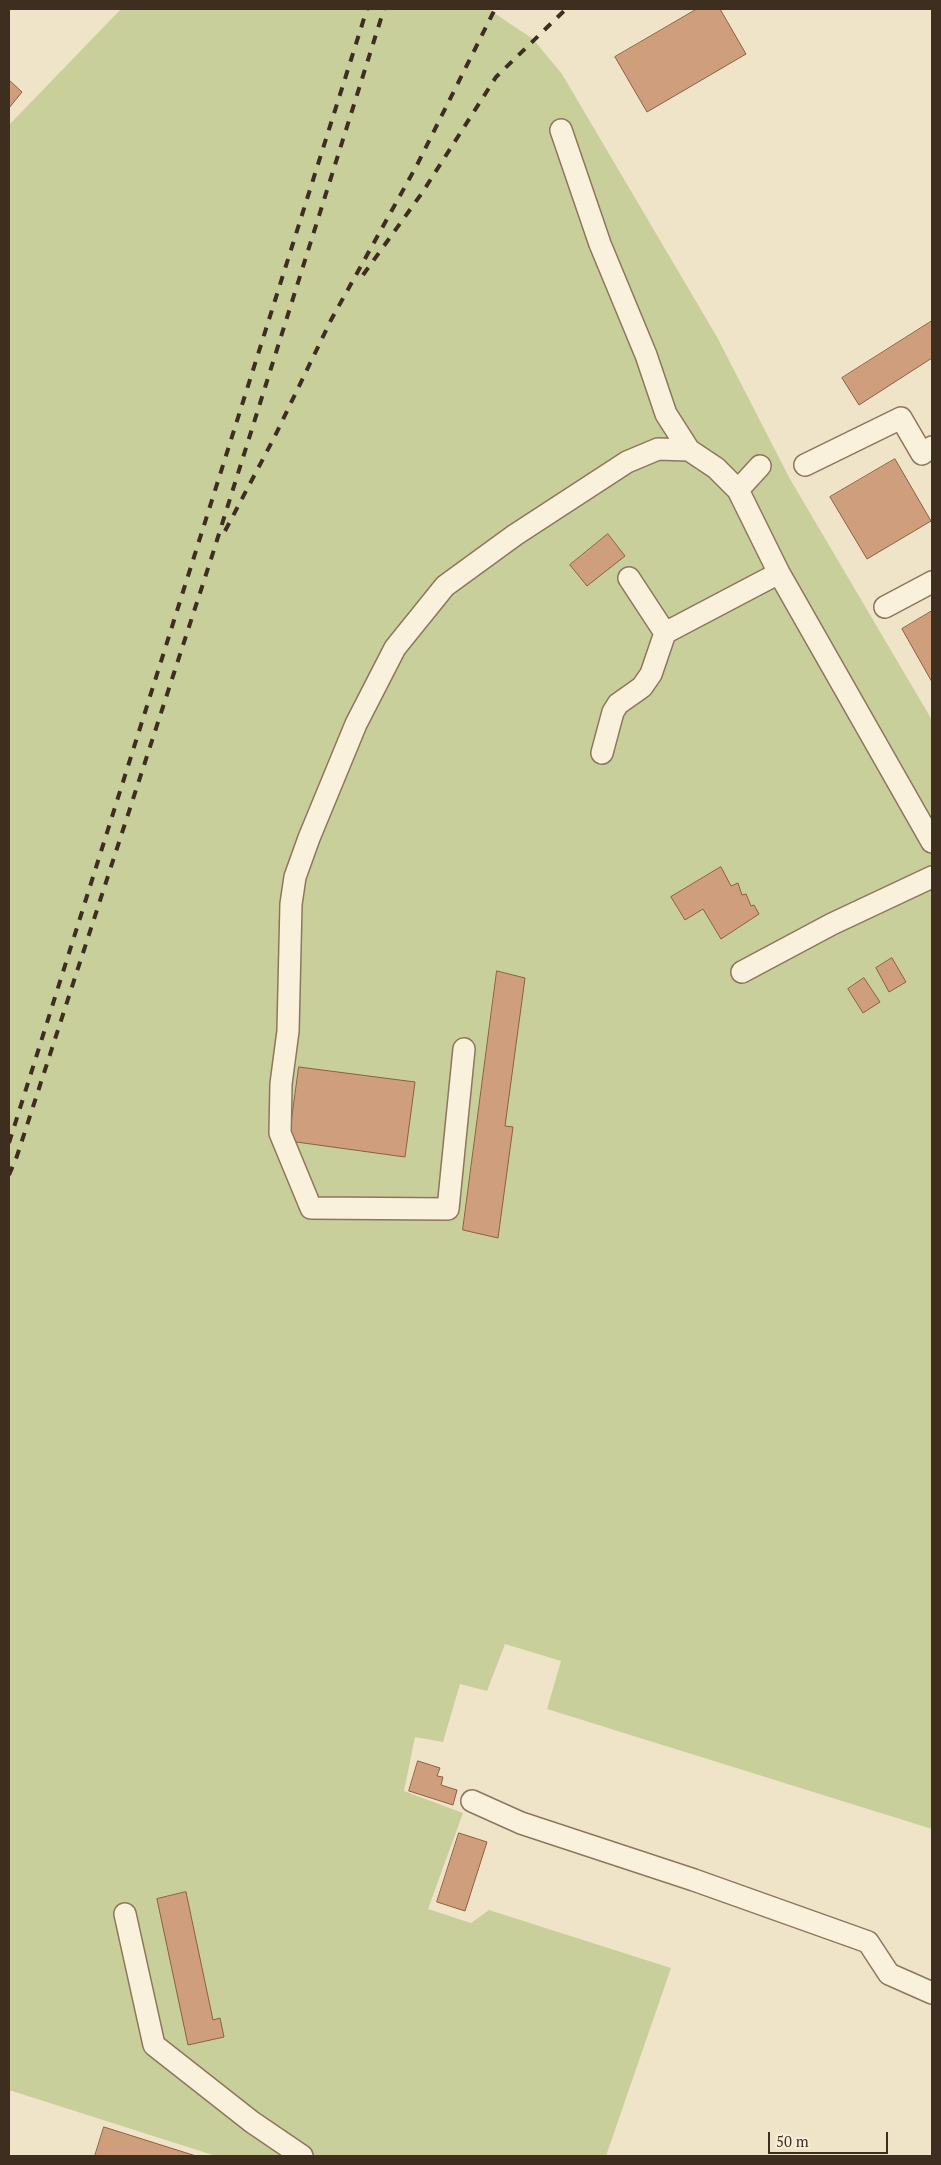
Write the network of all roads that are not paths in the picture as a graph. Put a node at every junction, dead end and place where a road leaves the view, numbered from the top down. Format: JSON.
{"nodes":[{"id":1,"x":561,"y":130,"type":"dead end"},
{"id":2,"x":932,"y":448,"type":"edge"},
{"id":3,"x":689,"y":450,"type":"junction"},
{"id":4,"x":805,"y":465,"type":"dead end"},
{"id":5,"x":760,"y":466,"type":"dead end"},
{"id":6,"x":738,"y":490,"type":"junction"},
{"id":7,"x":779,"y":574,"type":"junction"},
{"id":8,"x":629,"y":578,"type":"dead end"},
{"id":9,"x":932,"y":582,"type":"edge"},
{"id":10,"x":885,"y":607,"type":"dead end"},
{"id":11,"x":665,"y":633,"type":"junction"},
{"id":12,"x":602,"y":753,"type":"dead end"},
{"id":13,"x":932,"y":842,"type":"edge"},
{"id":14,"x":932,"y":877,"type":"edge"},
{"id":15,"x":742,"y":972,"type":"dead end"},
{"id":16,"x":464,"y":1049,"type":"dead end"},
{"id":17,"x":472,"y":1801,"type":"dead end"},
{"id":18,"x":125,"y":1914,"type":"dead end"},
{"id":19,"x":932,"y":1993,"type":"edge"},
{"id":20,"x":302,"y":2156,"type":"edge"}],
"edges":[{"from":1,"to":3,"type":"street"},
{"from":2,"to":4,"type":"street"},
{"from":3,"to":6,"type":"street"},
{"from":3,"to":16,"type":"street"},
{"from":5,"to":6,"type":"street"},
{"from":6,"to":7,"type":"street"},
{"from":7,"to":11,"type":"street"},
{"from":7,"to":13,"type":"street"},
{"from":8,"to":11,"type":"street"},
{"from":9,"to":10,"type":"street"},
{"from":11,"to":12,"type":"street"},
{"from":14,"to":15,"type":"street"},
{"from":17,"to":19,"type":"street"},
{"from":18,"to":20,"type":"street"}]}
